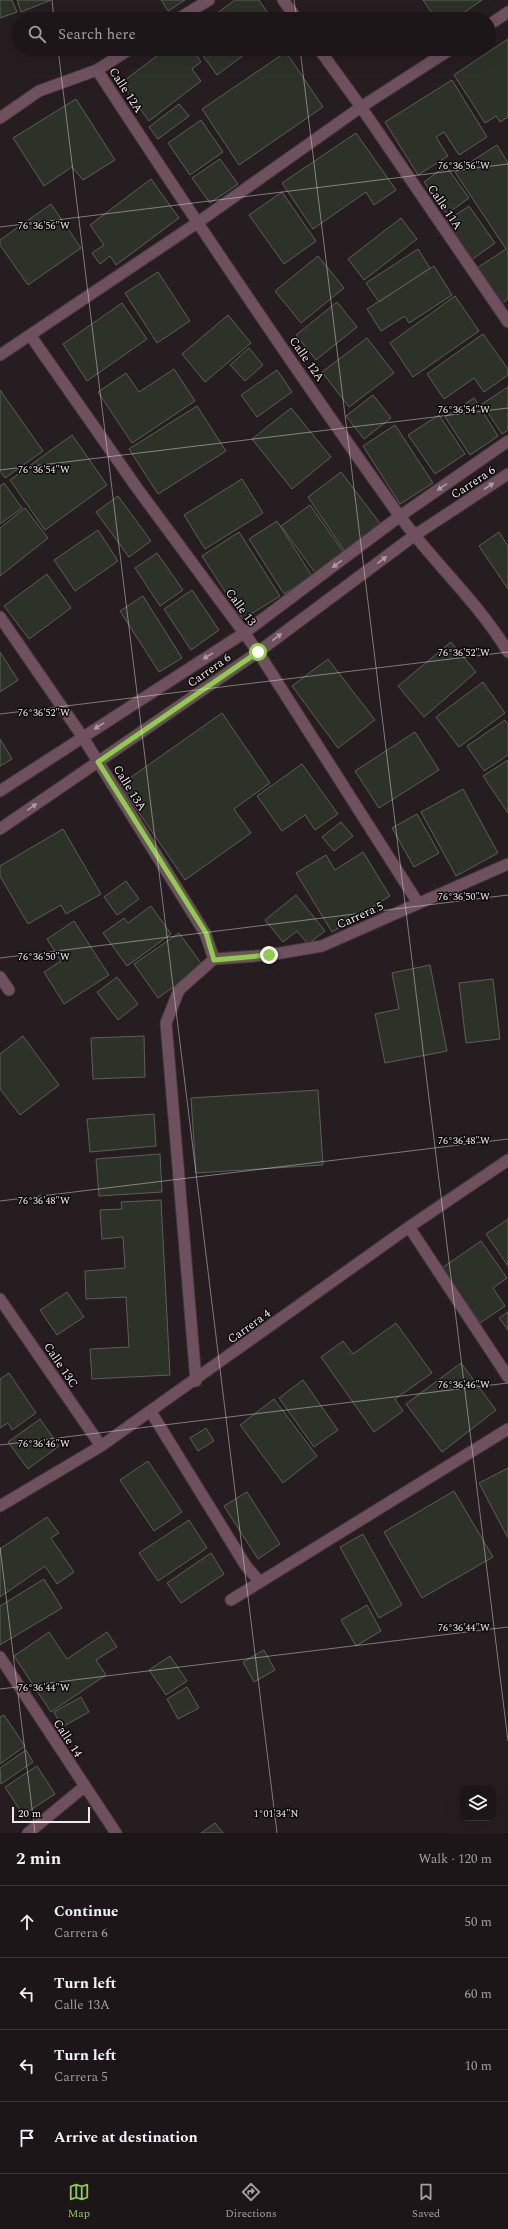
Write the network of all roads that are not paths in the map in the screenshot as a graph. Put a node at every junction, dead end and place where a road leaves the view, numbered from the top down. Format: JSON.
{"nodes":[{"id":1,"x":209,"y":0,"type":"edge"},
{"id":2,"x":283,"y":0,"type":"edge"},
{"id":3,"x":189,"y":12,"type":"edge"},
{"id":4,"x":292,"y":12,"type":"edge"},
{"id":5,"x":508,"y":12,"type":"edge"},
{"id":6,"x":496,"y":20,"type":"edge"},
{"id":7,"x":119,"y":56,"type":"edge"},
{"id":8,"x":324,"y":56,"type":"edge"},
{"id":9,"x":440,"y":56,"type":"edge"},
{"id":10,"x":97,"y":70,"type":"junction"},
{"id":11,"x":361,"y":107,"type":"junction"},
{"id":12,"x":0,"y":118,"type":"edge"},
{"id":13,"x":197,"y":223,"type":"junction"},
{"id":14,"x":508,"y":322,"type":"edge"},
{"id":15,"x":30,"y":335,"type":"junction"},
{"id":16,"x":0,"y":355,"type":"edge"},
{"id":17,"x":508,"y":441,"type":"edge"},
{"id":18,"x":508,"y":474,"type":"edge"},
{"id":19,"x":400,"y":516,"type":"junction"},
{"id":20,"x":415,"y":535,"type":"junction"},
{"id":21,"x":0,"y":617,"type":"edge"},
{"id":22,"x":244,"y":633,"type":"junction"},
{"id":23,"x":258,"y":652,"type":"junction"},
{"id":24,"x":508,"y":652,"type":"edge"},
{"id":25,"x":82,"y":736,"type":"junction"},
{"id":26,"x":98,"y":762,"type":"junction"},
{"id":27,"x":0,"y":791,"type":"edge"},
{"id":28,"x":0,"y":829,"type":"edge"},
{"id":29,"x":508,"y":864,"type":"edge"},
{"id":30,"x":418,"y":903,"type":"junction"},
{"id":31,"x":214,"y":960,"type":"junction"},
{"id":32,"x":0,"y":977,"type":"edge"},
{"id":33,"x":9,"y":990,"type":"dead end"},
{"id":34,"x":508,"y":1160,"type":"edge"},
{"id":35,"x":409,"y":1227,"type":"junction"},
{"id":36,"x":0,"y":1299,"type":"edge"},
{"id":37,"x":508,"y":1377,"type":"edge"},
{"id":38,"x":196,"y":1381,"type":"junction"},
{"id":39,"x":151,"y":1412,"type":"junction"},
{"id":40,"x":508,"y":1430,"type":"edge"},
{"id":41,"x":101,"y":1446,"type":"junction"},
{"id":42,"x":0,"y":1506,"type":"edge"},
{"id":43,"x":259,"y":1581,"type":"junction"},
{"id":44,"x":231,"y":1600,"type":"dead end"},
{"id":45,"x":0,"y":1656,"type":"edge"},
{"id":46,"x":84,"y":1787,"type":"junction"},
{"id":47,"x":28,"y":1833,"type":"edge"},
{"id":48,"x":116,"y":1833,"type":"edge"}],
"edges":[{"from":1,"to":3,"type":"street"},
{"from":2,"to":4,"type":"street"},
{"from":5,"to":6,"type":"street"},
{"from":7,"to":10,"type":"street"},
{"from":8,"to":11,"type":"street","name":"Calle 11A"},
{"from":9,"to":11,"type":"street"},
{"from":10,"to":12,"type":"street"},
{"from":10,"to":13,"type":"street","name":"Calle 12A"},
{"from":11,"to":13,"type":"street"},
{"from":11,"to":14,"type":"street","name":"Calle 11A"},
{"from":13,"to":15,"type":"street"},
{"from":13,"to":19,"type":"street","name":"Calle 12A"},
{"from":15,"to":16,"type":"street"},
{"from":15,"to":22,"type":"street","name":"Calle 13"},
{"from":17,"to":19,"type":"street","name":"Carrera 6","one_way":true},
{"from":20,"to":18,"type":"street","name":"Carrera 6","one_way":true},
{"from":19,"to":20,"type":"street","name":"Calle 12A"},
{"from":19,"to":22,"type":"street","name":"Carrera 6","one_way":true},
{"from":23,"to":20,"type":"street","name":"Carrera 6","one_way":true},
{"from":20,"to":24,"type":"street","name":"Calle 12A"},
{"from":21,"to":25,"type":"street","name":"Calle 13A"},
{"from":22,"to":23,"type":"street","name":"Calle 13"},
{"from":22,"to":25,"type":"street","name":"Carrera 6","one_way":true},
{"from":23,"to":26,"type":"street","name":"Carrera 6"},
{"from":23,"to":30,"type":"street","name":"Calle 13"},
{"from":25,"to":26,"type":"street","name":"Calle 13A"},
{"from":25,"to":27,"type":"street","name":"Carrera 6"},
{"from":28,"to":26,"type":"street","name":"Carrera 6","one_way":true},
{"from":26,"to":31,"type":"street","name":"Calle 13A"},
{"from":29,"to":30,"type":"street","name":"Carrera 5"},
{"from":30,"to":31,"type":"street","name":"Carrera 5"},
{"from":31,"to":38,"type":"street"},
{"from":32,"to":33,"type":"street"},
{"from":34,"to":35,"type":"street","name":"Carrera 4"},
{"from":35,"to":37,"type":"street"},
{"from":35,"to":38,"type":"street","name":"Carrera 4"},
{"from":36,"to":41,"type":"street","name":"Calle 13C"},
{"from":38,"to":39,"type":"street","name":"Carrera 4"},
{"from":39,"to":41,"type":"street","name":"Carrera 4"},
{"from":39,"to":43,"type":"street"},
{"from":40,"to":43,"type":"street"},
{"from":41,"to":42,"type":"street","name":"Carrera 4"},
{"from":43,"to":44,"type":"street"},
{"from":45,"to":46,"type":"street","name":"Calle 14"},
{"from":46,"to":47,"type":"street"},
{"from":46,"to":48,"type":"street","name":"Calle 14"}]}
